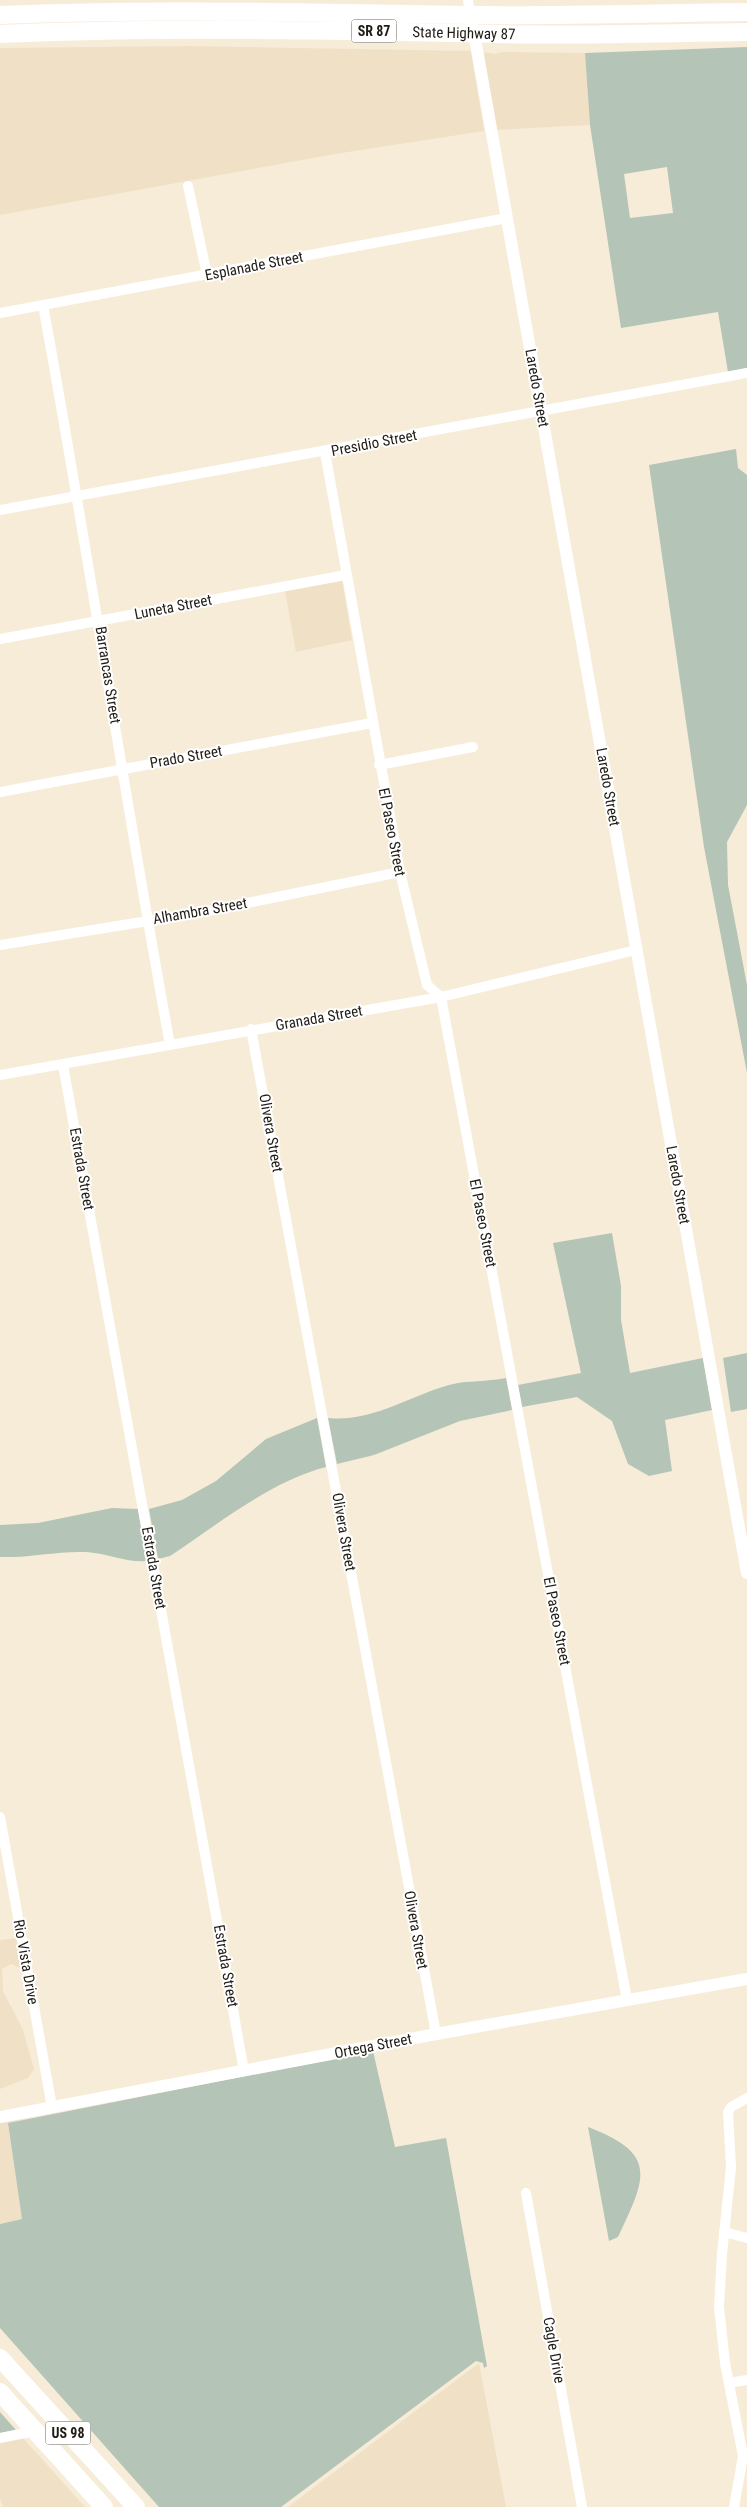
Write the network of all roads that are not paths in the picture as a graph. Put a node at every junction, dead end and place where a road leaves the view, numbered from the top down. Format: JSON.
{"nodes":[{"id":1,"x":469,"y":7,"type":"edge"},
{"id":2,"x":747,"y":12,"type":"edge"},
{"id":3,"x":0,"y":15,"type":"edge"},
{"id":4,"x":747,"y":32,"type":"edge"},
{"id":5,"x":474,"y":33,"type":"junction"},
{"id":6,"x":0,"y":34,"type":"edge"},
{"id":7,"x":188,"y":186,"type":"dead end"},
{"id":8,"x":507,"y":218,"type":"junction"},
{"id":9,"x":207,"y":275,"type":"junction"},
{"id":10,"x":43,"y":305,"type":"junction"},
{"id":11,"x":0,"y":313,"type":"edge"},
{"id":12,"x":747,"y":373,"type":"edge"},
{"id":13,"x":541,"y":410,"type":"junction"},
{"id":14,"x":325,"y":452,"type":"junction"},
{"id":15,"x":78,"y":496,"type":"junction"},
{"id":16,"x":0,"y":510,"type":"edge"},
{"id":17,"x":346,"y":574,"type":"junction"},
{"id":18,"x":99,"y":621,"type":"junction"},
{"id":19,"x":0,"y":639,"type":"edge"},
{"id":20,"x":372,"y":723,"type":"junction"},
{"id":21,"x":473,"y":746,"type":"dead end"},
{"id":22,"x":380,"y":765,"type":"junction"},
{"id":23,"x":123,"y":769,"type":"junction"},
{"id":24,"x":0,"y":792,"type":"edge"},
{"id":25,"x":400,"y":872,"type":"junction"},
{"id":26,"x":147,"y":920,"type":"junction"},
{"id":27,"x":0,"y":945,"type":"edge"},
{"id":28,"x":636,"y":950,"type":"junction"},
{"id":29,"x":440,"y":997,"type":"junction"},
{"id":30,"x":252,"y":1030,"type":"junction"},
{"id":31,"x":170,"y":1045,"type":"junction"},
{"id":32,"x":63,"y":1065,"type":"junction"},
{"id":33,"x":0,"y":1075,"type":"edge"},
{"id":34,"x":747,"y":1573,"type":"edge"},
{"id":35,"x":0,"y":1818,"type":"edge"},
{"id":36,"x":747,"y":1979,"type":"edge"},
{"id":37,"x":627,"y":2000,"type":"junction"},
{"id":38,"x":436,"y":2034,"type":"junction"},
{"id":39,"x":244,"y":2071,"type":"junction"},
{"id":40,"x":747,"y":2098,"type":"edge"},
{"id":41,"x":52,"y":2107,"type":"junction"},
{"id":42,"x":0,"y":2117,"type":"edge"},
{"id":43,"x":526,"y":2193,"type":"dead end"},
{"id":44,"x":724,"y":2232,"type":"junction"},
{"id":45,"x":747,"y":2238,"type":"edge"},
{"id":46,"x":0,"y":2358,"type":"edge"},
{"id":47,"x":747,"y":2380,"type":"edge"},
{"id":48,"x":729,"y":2382,"type":"junction"},
{"id":49,"x":0,"y":2392,"type":"edge"},
{"id":50,"x":35,"y":2431,"type":"junction"},
{"id":51,"x":0,"y":2438,"type":"edge"},
{"id":52,"x":104,"y":2507,"type":"edge"},
{"id":53,"x":136,"y":2507,"type":"edge"},
{"id":54,"x":582,"y":2507,"type":"edge"},
{"id":55,"x":734,"y":2507,"type":"edge"}],
"edges":[{"from":1,"to":2,"type":"highway","number":"SR 87"},
{"from":1,"to":3,"type":"highway","number":"SR 87"},
{"from":1,"to":5,"type":"street","name":"Laredo Street"},
{"from":4,"to":5,"type":"highway","name":"State Highway 87","number":"SR 87"},
{"from":5,"to":6,"type":"highway","name":"State Highway 87","number":"SR 87"},
{"from":5,"to":8,"type":"street","name":"Laredo Street"},
{"from":7,"to":9,"type":"street"},
{"from":8,"to":9,"type":"street","name":"Esplanade Street"},
{"from":8,"to":13,"type":"street","name":"Laredo Street"},
{"from":9,"to":10,"type":"street","name":"Esplanade Street"},
{"from":10,"to":11,"type":"street","name":"Esplanade Street"},
{"from":10,"to":15,"type":"street","name":"Barrancas Street"},
{"from":12,"to":13,"type":"street","name":"Presidio Street"},
{"from":13,"to":14,"type":"street","name":"Presidio Street"},
{"from":13,"to":28,"type":"street","name":"Laredo Street"},
{"from":14,"to":15,"type":"street","name":"Presidio Street"},
{"from":14,"to":17,"type":"street","name":"El Paseo Street"},
{"from":15,"to":16,"type":"street","name":"Presidio Street"},
{"from":15,"to":18,"type":"street","name":"Barrancas Street"},
{"from":17,"to":18,"type":"street","name":"Luneta Street"},
{"from":17,"to":20,"type":"street","name":"El Paseo Street"},
{"from":18,"to":19,"type":"street","name":"Luneta Street"},
{"from":18,"to":23,"type":"street","name":"Barrancas Street"},
{"from":20,"to":22,"type":"street","name":"El Paseo Street"},
{"from":20,"to":23,"type":"street","name":"Prado Street"},
{"from":21,"to":22,"type":"street"},
{"from":22,"to":25,"type":"street","name":"El Paseo Street"},
{"from":23,"to":24,"type":"street","name":"Prado Street"},
{"from":23,"to":26,"type":"street","name":"Barrancas Street"},
{"from":25,"to":26,"type":"street","name":"Alhambra Street"},
{"from":25,"to":29,"type":"street","name":"El Paseo Street"},
{"from":26,"to":27,"type":"street","name":"Alhambra Street"},
{"from":26,"to":31,"type":"street","name":"Barrancas Street"},
{"from":28,"to":29,"type":"street","name":"Granada Street"},
{"from":28,"to":34,"type":"street","name":"Laredo Street"},
{"from":29,"to":30,"type":"street","name":"Granada Street"},
{"from":29,"to":37,"type":"street","name":"El Paseo Street"},
{"from":30,"to":31,"type":"street","name":"Granada Street"},
{"from":30,"to":38,"type":"street","name":"Olivera Street"},
{"from":31,"to":32,"type":"street","name":"Granada Street"},
{"from":32,"to":33,"type":"street","name":"Granada Street"},
{"from":32,"to":39,"type":"street","name":"Estrada Street"},
{"from":35,"to":41,"type":"street","name":"Rio Vista Drive"},
{"from":36,"to":37,"type":"street","name":"Ortega Street"},
{"from":37,"to":38,"type":"street","name":"Ortega Street"},
{"from":38,"to":39,"type":"street","name":"Ortega Street"},
{"from":39,"to":41,"type":"street","name":"Ortega Street"},
{"from":40,"to":44,"type":"street"},
{"from":41,"to":42,"type":"street","name":"Ortega Street"},
{"from":43,"to":54,"type":"street","name":"Cagle Drive"},
{"from":44,"to":45,"type":"street"},
{"from":44,"to":48,"type":"street"},
{"from":46,"to":53,"type":"highway","number":"US 98"},
{"from":47,"to":48,"type":"street"},
{"from":48,"to":55,"type":"street"},
{"from":49,"to":50,"type":"highway","number":"US 98"},
{"from":50,"to":51,"type":"street"},
{"from":50,"to":52,"type":"highway","number":"US 98"}]}
